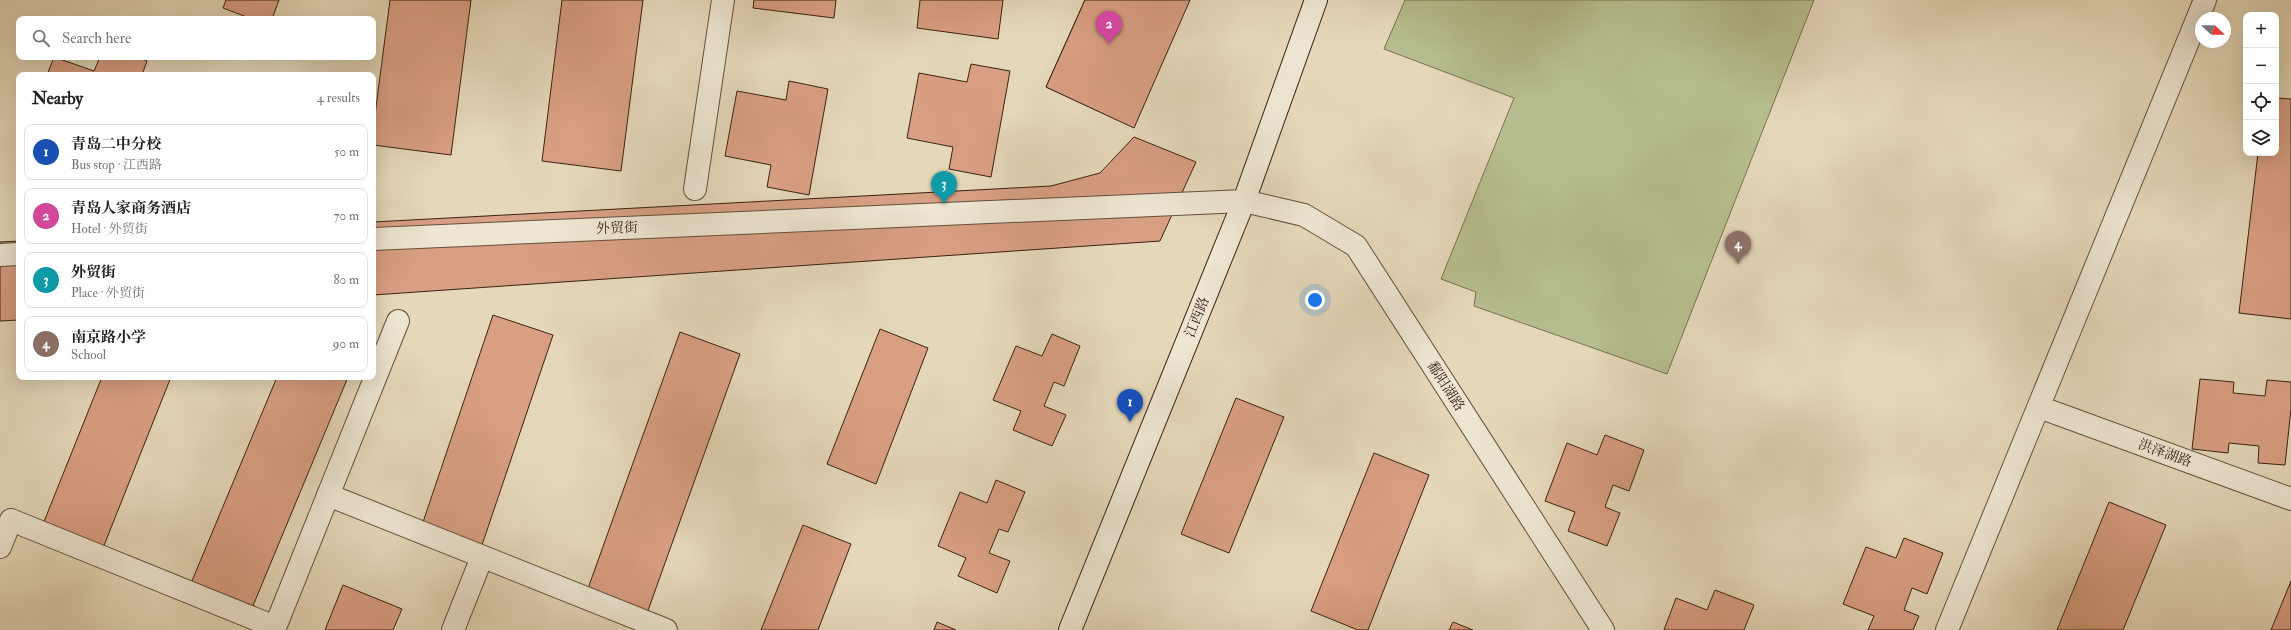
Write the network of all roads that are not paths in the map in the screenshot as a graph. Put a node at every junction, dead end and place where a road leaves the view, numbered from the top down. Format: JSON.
{"nodes":[{"id":1,"x":723,"y":0,"type":"edge"},
{"id":2,"x":1316,"y":0,"type":"edge"},
{"id":3,"x":2205,"y":0,"type":"edge"},
{"id":4,"x":695,"y":189,"type":"dead end"},
{"id":5,"x":1244,"y":201,"type":"junction"},
{"id":6,"x":376,"y":239,"type":"edge"},
{"id":7,"x":16,"y":254,"type":"edge"},
{"id":8,"x":0,"y":255,"type":"edge"},
{"id":9,"x":398,"y":321,"type":"dead end"},
{"id":10,"x":376,"y":376,"type":"edge"},
{"id":11,"x":374,"y":380,"type":"edge"},
{"id":12,"x":2039,"y":407,"type":"junction"},
{"id":13,"x":328,"y":495,"type":"junction"},
{"id":14,"x":2291,"y":499,"type":"edge"},
{"id":15,"x":0,"y":547,"type":"edge"},
{"id":16,"x":482,"y":557,"type":"junction"},
{"id":17,"x":274,"y":628,"type":"edge"},
{"id":18,"x":453,"y":630,"type":"edge"},
{"id":19,"x":666,"y":630,"type":"edge"},
{"id":20,"x":1070,"y":630,"type":"edge"},
{"id":21,"x":1603,"y":630,"type":"edge"},
{"id":22,"x":1947,"y":630,"type":"edge"}],
"edges":[{"from":1,"to":4,"type":"street"},
{"from":2,"to":5,"type":"street","name":"江西路"},
{"from":3,"to":12,"type":"street"},
{"from":5,"to":6,"type":"street","name":"外贸街"},
{"from":5,"to":20,"type":"street","name":"江西路"},
{"from":5,"to":21,"type":"street","name":"鄱阳湖路"},
{"from":7,"to":8,"type":"street"},
{"from":9,"to":10,"type":"street"},
{"from":11,"to":13,"type":"street"},
{"from":12,"to":14,"type":"street","name":"洪泽湖路"},
{"from":12,"to":22,"type":"street"},
{"from":13,"to":16,"type":"street"},
{"from":13,"to":17,"type":"street"},
{"from":15,"to":17,"type":"street"},
{"from":16,"to":18,"type":"street"},
{"from":16,"to":19,"type":"street"}]}
